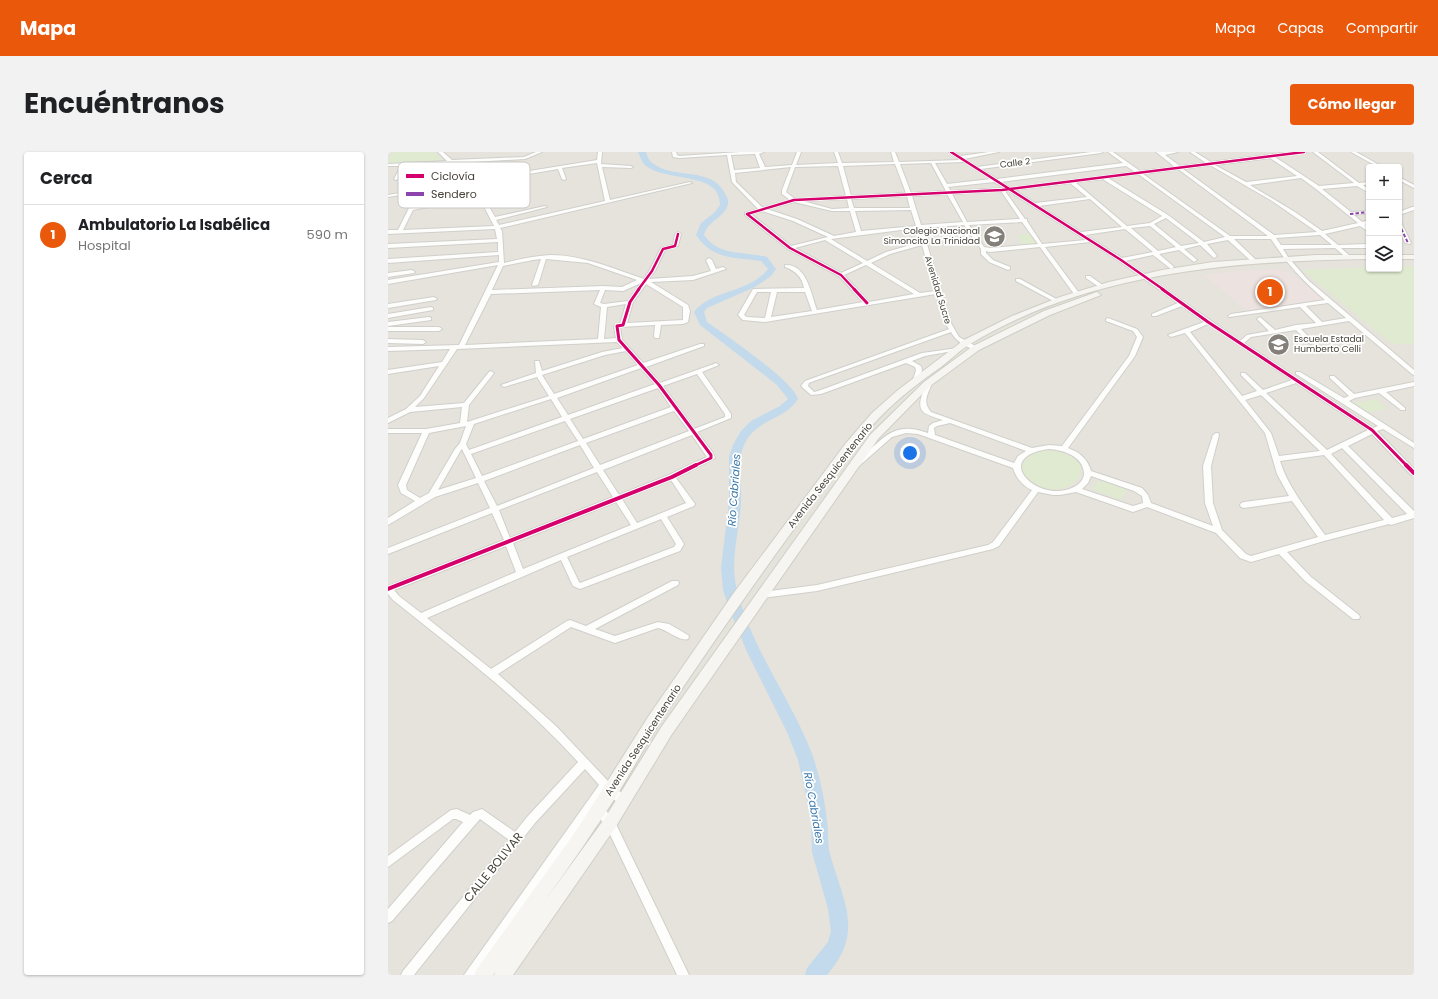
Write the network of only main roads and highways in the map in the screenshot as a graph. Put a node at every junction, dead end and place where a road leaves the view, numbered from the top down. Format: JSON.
{"nodes":[{"id":1,"x":1366,"y":257,"type":"edge"},
{"id":2,"x":1402,"y":257,"type":"edge"},
{"id":3,"x":1414,"y":257,"type":"edge"},
{"id":4,"x":1289,"y":261,"type":"junction"},
{"id":5,"x":1414,"y":262,"type":"edge"},
{"id":6,"x":1366,"y":263,"type":"edge"},
{"id":7,"x":1402,"y":263,"type":"edge"},
{"id":8,"x":1146,"y":279,"type":"junction"},
{"id":9,"x":483,"y":975,"type":"edge"},
{"id":10,"x":503,"y":975,"type":"edge"}],
"edges":[{"from":1,"to":4,"type":"main road","name":"Avenida Sesquicentenario"},
{"from":2,"to":3,"type":"main road"},
{"from":4,"to":6,"type":"main road","name":"Avenida Sesquicentenario"},
{"from":4,"to":8,"type":"main road","name":"Avenida Sesquicentenario"},
{"from":4,"to":8,"type":"main road","name":"Avenida Sesquicentenario"},
{"from":5,"to":7,"type":"main road"},
{"from":8,"to":9,"type":"main road","name":"Avenida Sesquicentenario"},
{"from":8,"to":10,"type":"main road","name":"Avenida Sesquicentenario"}]}
